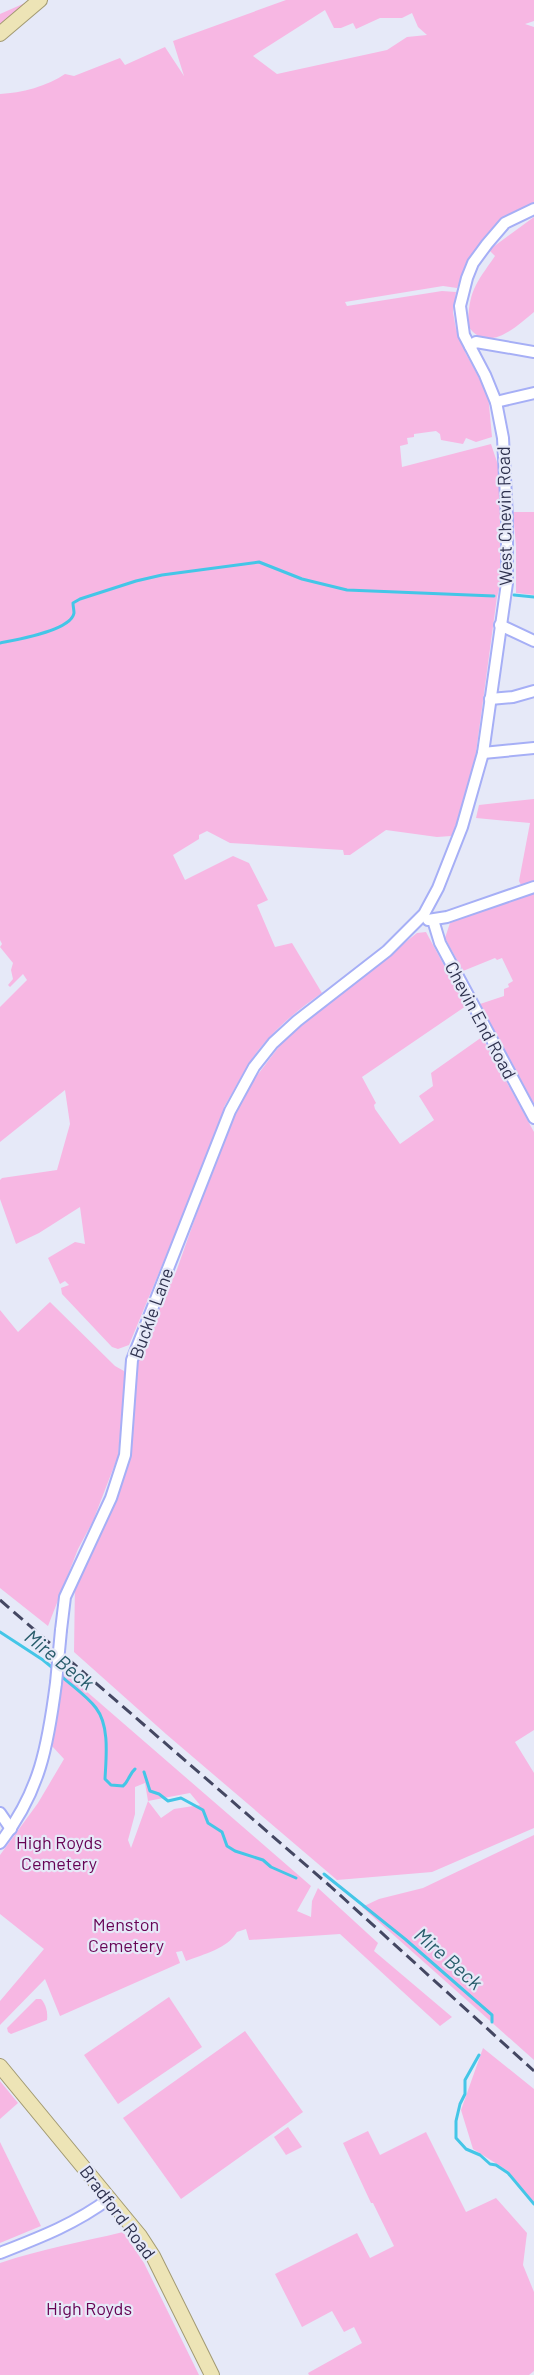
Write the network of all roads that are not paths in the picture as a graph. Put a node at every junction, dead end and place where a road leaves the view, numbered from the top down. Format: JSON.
{"nodes":[{"id":1,"x":40,"y":0,"type":"edge"},
{"id":2,"x":0,"y":34,"type":"edge"},
{"id":3,"x":534,"y":209,"type":"edge"},
{"id":4,"x":470,"y":346,"type":"junction"},
{"id":5,"x":534,"y":352,"type":"edge"},
{"id":6,"x":534,"y":393,"type":"edge"},
{"id":7,"x":496,"y":402,"type":"junction"},
{"id":8,"x":500,"y":625,"type":"junction"},
{"id":9,"x":534,"y":641,"type":"edge"},
{"id":10,"x":534,"y":691,"type":"edge"},
{"id":11,"x":490,"y":699,"type":"junction"},
{"id":12,"x":534,"y":748,"type":"edge"},
{"id":13,"x":483,"y":753,"type":"junction"},
{"id":14,"x":534,"y":887,"type":"edge"},
{"id":15,"x":433,"y":920,"type":"junction"},
{"id":16,"x":418,"y":921,"type":"junction"},
{"id":17,"x":534,"y":1118,"type":"edge"},
{"id":18,"x":0,"y":1814,"type":"edge"},
{"id":19,"x":10,"y":1829,"type":"junction"},
{"id":20,"x":0,"y":1843,"type":"edge"},
{"id":21,"x":0,"y":2066,"type":"edge"},
{"id":22,"x":110,"y":2198,"type":"junction"},
{"id":23,"x":0,"y":2253,"type":"edge"},
{"id":24,"x":212,"y":2375,"type":"edge"}],
"edges":[{"from":1,"to":2,"type":"main road"},
{"from":3,"to":4,"type":"street","name":"West Chevin Road"},
{"from":4,"to":5,"type":"street"},
{"from":4,"to":7,"type":"street","name":"West Chevin Road"},
{"from":6,"to":7,"type":"street"},
{"from":7,"to":8,"type":"street","name":"West Chevin Road"},
{"from":8,"to":9,"type":"street"},
{"from":8,"to":11,"type":"street","name":"West Chevin Road"},
{"from":10,"to":11,"type":"street"},
{"from":11,"to":13,"type":"street","name":"West Chevin Road"},
{"from":12,"to":13,"type":"street"},
{"from":13,"to":16,"type":"street","name":"West Chevin Road"},
{"from":14,"to":15,"type":"street"},
{"from":15,"to":16,"type":"street"},
{"from":15,"to":17,"type":"street","name":"Chevin End Road"},
{"from":16,"to":19,"type":"street","name":"Buckle Lane","bridge":true},
{"from":18,"to":19,"type":"street"},
{"from":19,"to":20,"type":"street","name":"Buckle Lane"},
{"from":21,"to":22,"type":"main road","name":"Bradford Road"},
{"from":22,"to":23,"type":"street"},
{"from":22,"to":24,"type":"main road","name":"Bradford Road"}]}
